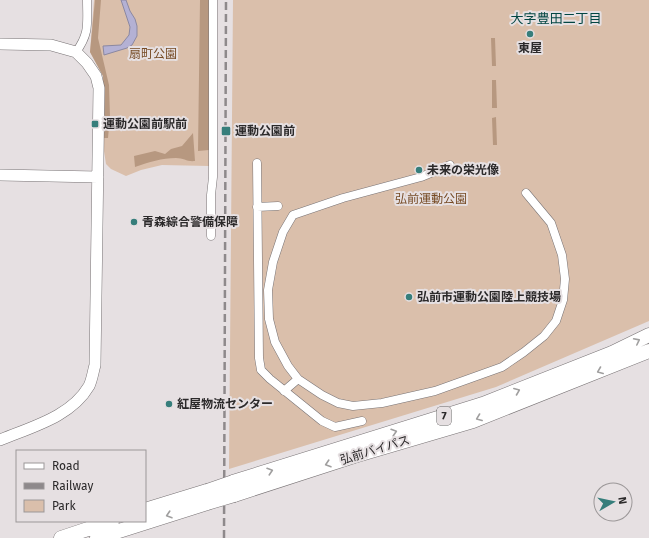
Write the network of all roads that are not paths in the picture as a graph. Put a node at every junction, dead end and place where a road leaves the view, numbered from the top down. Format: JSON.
{"nodes":[{"id":1,"x":87,"y":0,"type":"edge"},
{"id":2,"x":213,"y":0,"type":"edge"},
{"id":3,"x":0,"y":44,"type":"edge"},
{"id":4,"x":76,"y":52,"type":"junction"},
{"id":5,"x":257,"y":163,"type":"dead end"},
{"id":6,"x":450,"y":165,"type":"dead end"},
{"id":7,"x":0,"y":175,"type":"edge"},
{"id":8,"x":98,"y":177,"type":"junction"},
{"id":9,"x":526,"y":193,"type":"dead end"},
{"id":10,"x":278,"y":206,"type":"dead end"},
{"id":11,"x":257,"y":207,"type":"junction"},
{"id":12,"x":211,"y":236,"type":"dead end"},
{"id":13,"x":649,"y":335,"type":"edge"},
{"id":14,"x":649,"y":351,"type":"edge"},
{"id":15,"x":298,"y":379,"type":"junction"},
{"id":16,"x":284,"y":391,"type":"junction"},
{"id":17,"x":362,"y":421,"type":"dead end"},
{"id":18,"x":0,"y":440,"type":"edge"},
{"id":19,"x":233,"y":489,"type":"junction"},
{"id":20,"x":207,"y":497,"type":"junction"},
{"id":21,"x":146,"y":510,"type":"edge"},
{"id":22,"x":146,"y":520,"type":"edge"},
{"id":23,"x":109,"y":522,"type":"edge"},
{"id":24,"x":140,"y":522,"type":"edge"},
{"id":25,"x":60,"y":538,"type":"edge"},
{"id":26,"x":97,"y":538,"type":"edge"}],
"edges":[{"from":1,"to":4,"type":"street"},
{"from":2,"to":12,"type":"street"},
{"from":3,"to":4,"type":"street"},
{"from":4,"to":8,"type":"street"},
{"from":5,"to":11,"type":"street"},
{"from":6,"to":15,"type":"street"},
{"from":7,"to":8,"type":"street"},
{"from":8,"to":18,"type":"street"},
{"from":9,"to":15,"type":"street"},
{"from":10,"to":11,"type":"street"},
{"from":11,"to":16,"type":"street"},
{"from":19,"to":13,"type":"highway","name":"弘前バイパス","number":"7","one_way":true},
{"from":14,"to":19,"type":"highway","name":"弘前バイパス","number":"7","one_way":true},
{"from":15,"to":16,"type":"street"},
{"from":16,"to":17,"type":"street"},
{"from":19,"to":20,"type":"highway","name":"弘前バイパス","number":"7","bridge":true},
{"from":20,"to":21,"type":"highway","name":"弘前バイパス","number":"7"},
{"from":20,"to":22,"type":"highway","name":"弘前バイパス","number":"7","one_way":true},
{"from":23,"to":25,"type":"highway"},
{"from":24,"to":26,"type":"highway","name":"弘前バイパス","number":"7","one_way":true}]}
